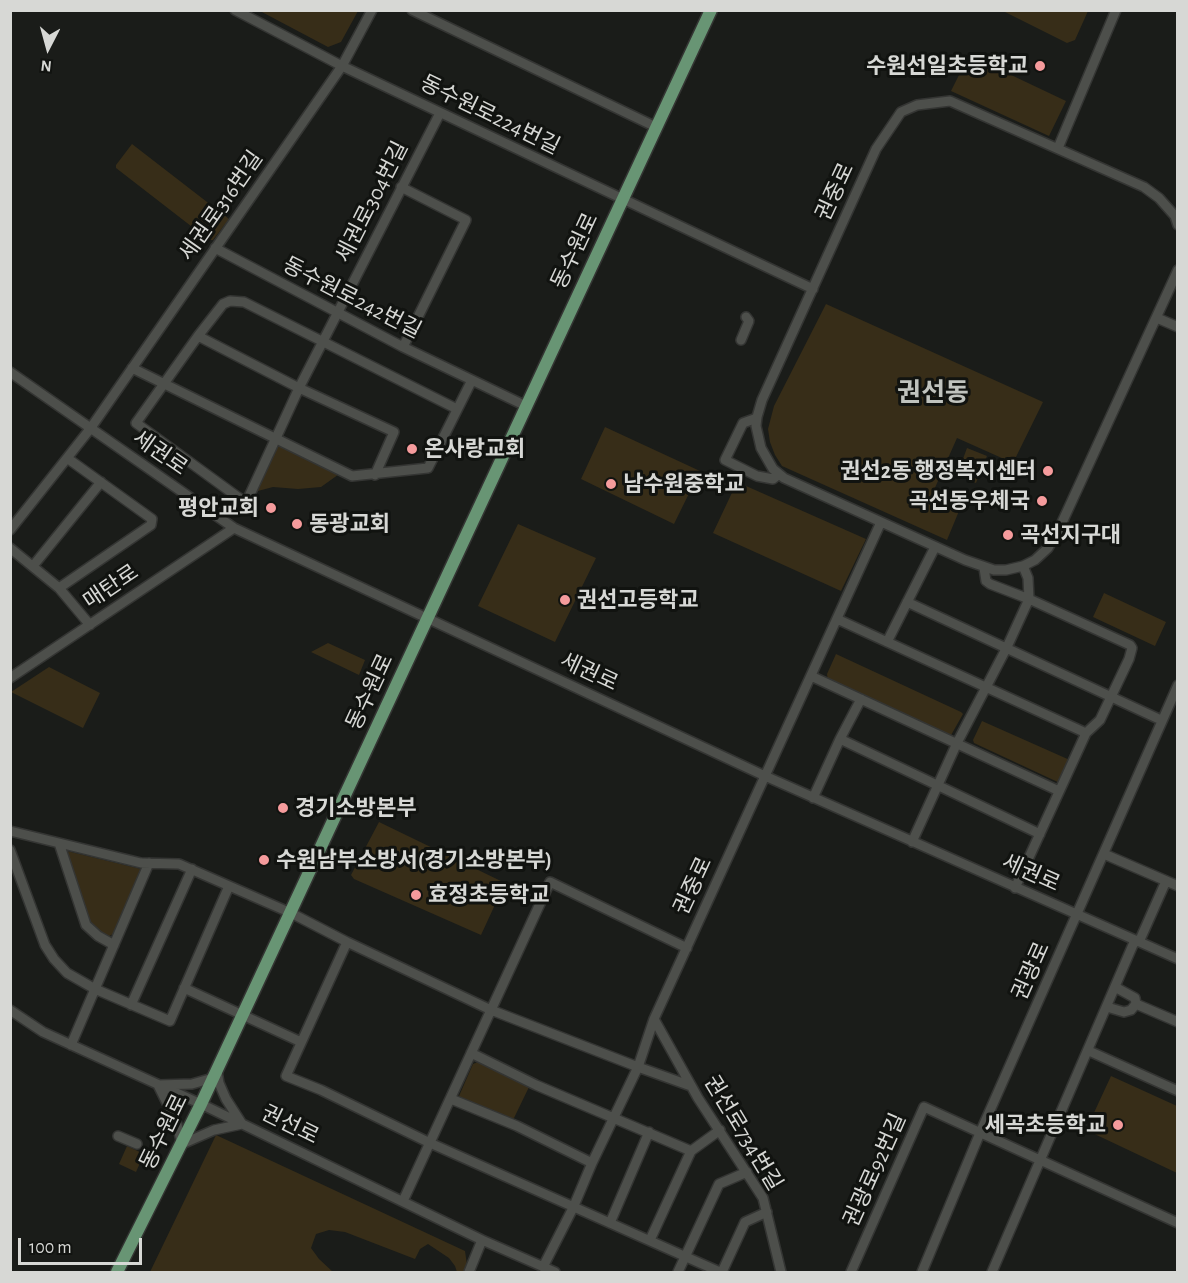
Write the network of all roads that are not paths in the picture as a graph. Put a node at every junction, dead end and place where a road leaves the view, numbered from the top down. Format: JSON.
{"nodes":[{"id":1,"x":235,"y":10,"type":"edge"},
{"id":2,"x":372,"y":10,"type":"edge"},
{"id":3,"x":412,"y":10,"type":"edge"},
{"id":4,"x":711,"y":10,"type":"edge"},
{"id":5,"x":1116,"y":10,"type":"edge"},
{"id":6,"x":342,"y":66,"type":"junction"},
{"id":7,"x":440,"y":113,"type":"junction"},
{"id":8,"x":656,"y":127,"type":"junction"},
{"id":9,"x":1058,"y":148,"type":"junction"},
{"id":10,"x":401,"y":187,"type":"junction"},
{"id":11,"x":622,"y":200,"type":"junction"},
{"id":12,"x":1178,"y":225,"type":"edge"},
{"id":13,"x":215,"y":248,"type":"junction"},
{"id":14,"x":1178,"y":270,"type":"edge"},
{"id":15,"x":813,"y":289,"type":"junction"},
{"id":16,"x":337,"y":312,"type":"junction"},
{"id":17,"x":746,"y":317,"type":"dead end"},
{"id":18,"x":1157,"y":318,"type":"junction"},
{"id":19,"x":1178,"y":327,"type":"edge"},
{"id":20,"x":198,"y":336,"type":"junction"},
{"id":21,"x":741,"y":340,"type":"dead end"},
{"id":22,"x":322,"y":342,"type":"junction"},
{"id":23,"x":403,"y":347,"type":"junction"},
{"id":24,"x":132,"y":368,"type":"junction"},
{"id":25,"x":10,"y":372,"type":"edge"},
{"id":26,"x":472,"y":380,"type":"junction"},
{"id":27,"x":164,"y":383,"type":"junction"},
{"id":28,"x":299,"y":388,"type":"junction"},
{"id":29,"x":526,"y":406,"type":"junction"},
{"id":30,"x":457,"y":409,"type":"junction"},
{"id":31,"x":757,"y":418,"type":"junction"},
{"id":32,"x":90,"y":429,"type":"junction"},
{"id":33,"x":276,"y":437,"type":"junction"},
{"id":34,"x":67,"y":458,"type":"junction"},
{"id":35,"x":779,"y":474,"type":"junction"},
{"id":36,"x":375,"y":475,"type":"junction"},
{"id":37,"x":101,"y":482,"type":"junction"},
{"id":38,"x":881,"y":522,"type":"junction"},
{"id":39,"x":234,"y":528,"type":"junction"},
{"id":40,"x":10,"y":530,"type":"edge"},
{"id":41,"x":935,"y":547,"type":"junction"},
{"id":42,"x":10,"y":548,"type":"edge"},
{"id":43,"x":33,"y":566,"type":"junction"},
{"id":44,"x":1023,"y":566,"type":"junction"},
{"id":45,"x":984,"y":568,"type":"junction"},
{"id":46,"x":59,"y":588,"type":"junction"},
{"id":47,"x":1029,"y":599,"type":"junction"},
{"id":48,"x":907,"y":602,"type":"junction"},
{"id":49,"x":428,"y":618,"type":"junction"},
{"id":50,"x":837,"y":619,"type":"junction"},
{"id":51,"x":90,"y":625,"type":"junction"},
{"id":52,"x":887,"y":642,"type":"junction"},
{"id":53,"x":1007,"y":647,"type":"junction"},
{"id":54,"x":811,"y":676,"type":"junction"},
{"id":55,"x":10,"y":678,"type":"edge"},
{"id":56,"x":1178,"y":686,"type":"edge"},
{"id":57,"x":986,"y":688,"type":"junction"},
{"id":58,"x":1111,"y":696,"type":"junction"},
{"id":59,"x":861,"y":699,"type":"junction"},
{"id":60,"x":1161,"y":720,"type":"junction"},
{"id":61,"x":1086,"y":732,"type":"junction"},
{"id":62,"x":840,"y":739,"type":"junction"},
{"id":63,"x":957,"y":743,"type":"junction"},
{"id":64,"x":765,"y":776,"type":"junction"},
{"id":65,"x":938,"y":786,"type":"junction"},
{"id":66,"x":1059,"y":791,"type":"junction"},
{"id":67,"x":813,"y":798,"type":"junction"},
{"id":68,"x":10,"y":831,"type":"edge"},
{"id":69,"x":1040,"y":834,"type":"junction"},
{"id":70,"x":912,"y":842,"type":"junction"},
{"id":71,"x":59,"y":843,"type":"junction"},
{"id":72,"x":10,"y":850,"type":"edge"},
{"id":73,"x":1104,"y":854,"type":"junction"},
{"id":74,"x":149,"y":863,"type":"junction"},
{"id":75,"x":192,"y":869,"type":"junction"},
{"id":76,"x":1166,"y":881,"type":"junction"},
{"id":77,"x":229,"y":886,"type":"junction"},
{"id":78,"x":1178,"y":886,"type":"edge"},
{"id":79,"x":1016,"y":888,"type":"junction"},
{"id":80,"x":291,"y":913,"type":"junction"},
{"id":81,"x":1077,"y":915,"type":"junction"},
{"id":82,"x":1137,"y":941,"type":"junction"},
{"id":83,"x":347,"y":942,"type":"junction"},
{"id":84,"x":114,"y":945,"type":"junction"},
{"id":85,"x":687,"y":948,"type":"junction"},
{"id":86,"x":1178,"y":959,"type":"edge"},
{"id":87,"x":1115,"y":987,"type":"junction"},
{"id":88,"x":184,"y":988,"type":"junction"},
{"id":89,"x":95,"y":989,"type":"junction"},
{"id":90,"x":1136,"y":1004,"type":"junction"},
{"id":91,"x":131,"y":1005,"type":"junction"},
{"id":92,"x":1107,"y":1007,"type":"junction"},
{"id":93,"x":10,"y":1010,"type":"edge"},
{"id":94,"x":491,"y":1010,"type":"junction"},
{"id":95,"x":243,"y":1014,"type":"junction"},
{"id":96,"x":654,"y":1020,"type":"junction"},
{"id":97,"x":1178,"y":1022,"type":"edge"},
{"id":98,"x":301,"y":1042,"type":"junction"},
{"id":99,"x":72,"y":1045,"type":"junction"},
{"id":100,"x":1089,"y":1051,"type":"junction"},
{"id":101,"x":471,"y":1053,"type":"junction"},
{"id":102,"x":638,"y":1067,"type":"junction"},
{"id":103,"x":215,"y":1075,"type":"junction"},
{"id":104,"x":158,"y":1085,"type":"junction"},
{"id":105,"x":692,"y":1086,"type":"junction"},
{"id":106,"x":1178,"y":1091,"type":"edge"},
{"id":107,"x":451,"y":1099,"type":"junction"},
{"id":108,"x":201,"y":1104,"type":"junction"},
{"id":109,"x":613,"y":1119,"type":"junction"},
{"id":110,"x":242,"y":1124,"type":"junction"},
{"id":111,"x":720,"y":1130,"type":"junction"},
{"id":112,"x":649,"y":1132,"type":"junction"},
{"id":113,"x":980,"y":1133,"type":"junction"},
{"id":114,"x":118,"y":1136,"type":"dead end"},
{"id":115,"x":430,"y":1143,"type":"junction"},
{"id":116,"x":137,"y":1144,"type":"dead end"},
{"id":117,"x":182,"y":1144,"type":"junction"},
{"id":118,"x":691,"y":1151,"type":"junction"},
{"id":119,"x":1041,"y":1161,"type":"junction"},
{"id":120,"x":592,"y":1163,"type":"junction"},
{"id":121,"x":747,"y":1172,"type":"junction"},
{"id":122,"x":403,"y":1202,"type":"junction"},
{"id":123,"x":573,"y":1208,"type":"junction"},
{"id":124,"x":767,"y":1212,"type":"junction"},
{"id":125,"x":1178,"y":1222,"type":"edge"},
{"id":126,"x":610,"y":1223,"type":"junction"},
{"id":127,"x":482,"y":1240,"type":"junction"},
{"id":128,"x":650,"y":1240,"type":"junction"},
{"id":129,"x":685,"y":1257,"type":"junction"},
{"id":130,"x":543,"y":1267,"type":"junction"},
{"id":131,"x":117,"y":1272,"type":"edge"},
{"id":132,"x":469,"y":1272,"type":"edge"},
{"id":133,"x":555,"y":1272,"type":"edge"},
{"id":134,"x":678,"y":1272,"type":"edge"},
{"id":135,"x":721,"y":1272,"type":"edge"},
{"id":136,"x":781,"y":1272,"type":"edge"},
{"id":137,"x":851,"y":1272,"type":"edge"},
{"id":138,"x":922,"y":1272,"type":"edge"},
{"id":139,"x":992,"y":1272,"type":"edge"}],
"edges":[{"from":1,"to":6,"type":"street","name":"동수원로224번길"},
{"from":2,"to":6,"type":"street","name":"세권로316번길"},
{"from":3,"to":8,"type":"street"},
{"from":4,"to":8,"type":"main road","name":"동수원로"},
{"from":5,"to":9,"type":"street"},
{"from":6,"to":7,"type":"street","name":"동수원로224번길"},
{"from":6,"to":13,"type":"street","name":"세권로316번길"},
{"from":7,"to":10,"type":"street","name":"세권로304번길"},
{"from":7,"to":11,"type":"street","name":"동수원로224번길"},
{"from":8,"to":11,"type":"main road","name":"동수원로"},
{"from":9,"to":12,"type":"street","name":"권중로"},
{"from":9,"to":15,"type":"street","name":"권중로"},
{"from":10,"to":16,"type":"street","name":"세권로304번길"},
{"from":10,"to":23,"type":"street"},
{"from":11,"to":15,"type":"street","name":"동수원로224번길"},
{"from":11,"to":29,"type":"main road","name":"동수원로"},
{"from":13,"to":16,"type":"street","name":"동수원로242번길"},
{"from":13,"to":24,"type":"street","name":"세권로316번길"},
{"from":14,"to":18,"type":"street","name":"권중로"},
{"from":15,"to":31,"type":"street","name":"권중로"},
{"from":16,"to":22,"type":"street","name":"세권로304번길"},
{"from":16,"to":23,"type":"street","name":"동수원로242번길"},
{"from":17,"to":21,"type":"street"},
{"from":18,"to":19,"type":"street"},
{"from":18,"to":44,"type":"street","name":"권중로"},
{"from":20,"to":22,"type":"street","name":"세권로304번길"},
{"from":20,"to":27,"type":"street","name":"세권로304번길"},
{"from":20,"to":28,"type":"street"},
{"from":22,"to":28,"type":"street","name":"세권로304번길"},
{"from":22,"to":30,"type":"street","name":"세권로304번길"},
{"from":23,"to":26,"type":"street","name":"동수원로242번길"},
{"from":24,"to":27,"type":"street"},
{"from":24,"to":32,"type":"street","name":"세권로316번길"},
{"from":25,"to":32,"type":"street","name":"세권로"},
{"from":26,"to":29,"type":"street","name":"동수원로242번길"},
{"from":26,"to":30,"type":"street"},
{"from":27,"to":33,"type":"street"},
{"from":27,"to":33,"type":"street","name":"세권로304번길"},
{"from":28,"to":33,"type":"street","name":"세권로304번길"},
{"from":28,"to":36,"type":"street"},
{"from":29,"to":49,"type":"main road","name":"동수원로"},
{"from":30,"to":36,"type":"street"},
{"from":31,"to":35,"type":"street","name":"권중로"},
{"from":31,"to":35,"type":"street"},
{"from":32,"to":34,"type":"street","name":"세권로316번길"},
{"from":32,"to":39,"type":"street","name":"세권로"},
{"from":33,"to":36,"type":"street"},
{"from":34,"to":37,"type":"street"},
{"from":34,"to":40,"type":"street","name":"세권로316번길"},
{"from":35,"to":38,"type":"street","name":"권중로"},
{"from":37,"to":43,"type":"street"},
{"from":37,"to":46,"type":"street"},
{"from":38,"to":41,"type":"street","name":"권중로"},
{"from":38,"to":50,"type":"street","name":"권중로"},
{"from":39,"to":49,"type":"street","name":"세권로"},
{"from":39,"to":51,"type":"street","name":"매탄로"},
{"from":41,"to":45,"type":"street","name":"권중로"},
{"from":41,"to":48,"type":"street"},
{"from":42,"to":43,"type":"street"},
{"from":43,"to":46,"type":"street"},
{"from":44,"to":45,"type":"street","name":"권중로"},
{"from":44,"to":47,"type":"street"},
{"from":45,"to":47,"type":"street","name":"권중로"},
{"from":46,"to":51,"type":"street"},
{"from":47,"to":53,"type":"street"},
{"from":47,"to":58,"type":"street","name":"권중로"},
{"from":48,"to":52,"type":"street"},
{"from":48,"to":53,"type":"street"},
{"from":49,"to":64,"type":"street","name":"세권로"},
{"from":49,"to":80,"type":"main road","name":"동수원로"},
{"from":50,"to":52,"type":"street"},
{"from":50,"to":54,"type":"street","name":"권중로"},
{"from":51,"to":55,"type":"street","name":"매탄로"},
{"from":52,"to":57,"type":"street"},
{"from":53,"to":57,"type":"street"},
{"from":53,"to":58,"type":"street"},
{"from":54,"to":59,"type":"street"},
{"from":54,"to":64,"type":"street","name":"권중로"},
{"from":56,"to":60,"type":"street","name":"권광로"},
{"from":57,"to":61,"type":"street"},
{"from":57,"to":63,"type":"street"},
{"from":58,"to":60,"type":"street"},
{"from":58,"to":61,"type":"street"},
{"from":59,"to":62,"type":"street"},
{"from":59,"to":63,"type":"street"},
{"from":60,"to":73,"type":"street","name":"권광로"},
{"from":61,"to":66,"type":"street"},
{"from":62,"to":65,"type":"street"},
{"from":62,"to":67,"type":"street"},
{"from":63,"to":65,"type":"street"},
{"from":63,"to":66,"type":"street"},
{"from":64,"to":67,"type":"street","name":"세권로"},
{"from":64,"to":85,"type":"street","name":"권중로"},
{"from":65,"to":69,"type":"street"},
{"from":65,"to":70,"type":"street"},
{"from":66,"to":69,"type":"street"},
{"from":67,"to":70,"type":"street","name":"세권로"},
{"from":68,"to":71,"type":"street"},
{"from":69,"to":79,"type":"street"},
{"from":70,"to":79,"type":"street","name":"세권로"},
{"from":71,"to":74,"type":"street"},
{"from":71,"to":84,"type":"street"},
{"from":72,"to":89,"type":"street"},
{"from":73,"to":76,"type":"street"},
{"from":73,"to":81,"type":"street","name":"권광로"},
{"from":74,"to":75,"type":"street"},
{"from":74,"to":84,"type":"street"},
{"from":75,"to":77,"type":"street"},
{"from":75,"to":91,"type":"street"},
{"from":76,"to":78,"type":"street"},
{"from":76,"to":82,"type":"street"},
{"from":77,"to":80,"type":"street"},
{"from":77,"to":88,"type":"street"},
{"from":79,"to":81,"type":"street","name":"세권로"},
{"from":80,"to":83,"type":"street"},
{"from":80,"to":95,"type":"main road","name":"동수원로"},
{"from":81,"to":82,"type":"street","name":"세권로"},
{"from":81,"to":113,"type":"street","name":"권광로"},
{"from":82,"to":86,"type":"street","name":"세권로"},
{"from":82,"to":87,"type":"street"},
{"from":83,"to":94,"type":"street"},
{"from":83,"to":98,"type":"street"},
{"from":84,"to":89,"type":"street"},
{"from":85,"to":94,"type":"street"},
{"from":85,"to":96,"type":"street","name":"권중로"},
{"from":87,"to":90,"type":"street"},
{"from":87,"to":92,"type":"street"},
{"from":88,"to":91,"type":"street"},
{"from":88,"to":95,"type":"street"},
{"from":89,"to":91,"type":"street"},
{"from":89,"to":99,"type":"street"},
{"from":90,"to":92,"type":"street"},
{"from":90,"to":97,"type":"street"},
{"from":92,"to":100,"type":"street"},
{"from":93,"to":99,"type":"street","name":"권선로"},
{"from":94,"to":101,"type":"street"},
{"from":94,"to":102,"type":"street"},
{"from":95,"to":98,"type":"street"},
{"from":95,"to":103,"type":"main road","name":"동수원로"},
{"from":96,"to":102,"type":"street","name":"권중로"},
{"from":96,"to":105,"type":"street","name":"권선로734번길"},
{"from":98,"to":115,"type":"street"},
{"from":99,"to":104,"type":"street","name":"권선로"},
{"from":100,"to":106,"type":"street"},
{"from":100,"to":119,"type":"street"},
{"from":101,"to":107,"type":"street"},
{"from":101,"to":109,"type":"street"},
{"from":102,"to":105,"type":"street"},
{"from":102,"to":109,"type":"street","name":"권중로"},
{"from":103,"to":104,"type":"street"},
{"from":103,"to":108,"type":"main road","name":"동수원로"},
{"from":103,"to":110,"type":"street"},
{"from":104,"to":108,"type":"street","name":"권선로"},
{"from":104,"to":117,"type":"street"},
{"from":105,"to":111,"type":"street","name":"권선로734번길"},
{"from":107,"to":115,"type":"street"},
{"from":107,"to":120,"type":"street"},
{"from":108,"to":110,"type":"street","name":"권선로"},
{"from":108,"to":117,"type":"main road","name":"동수원로"},
{"from":109,"to":112,"type":"street"},
{"from":109,"to":120,"type":"street","name":"권중로"},
{"from":110,"to":117,"type":"street"},
{"from":110,"to":122,"type":"street","name":"권선로"},
{"from":111,"to":118,"type":"street"},
{"from":111,"to":121,"type":"street","name":"권선로734번길"},
{"from":112,"to":118,"type":"street"},
{"from":112,"to":126,"type":"street"},
{"from":113,"to":119,"type":"street"},
{"from":113,"to":137,"type":"street","name":"권광로92번길"},
{"from":113,"to":138,"type":"street","name":"권광로"},
{"from":114,"to":116,"type":"street"},
{"from":115,"to":122,"type":"street"},
{"from":115,"to":123,"type":"street"},
{"from":117,"to":131,"type":"main road","name":"동수원로"},
{"from":118,"to":128,"type":"street"},
{"from":119,"to":125,"type":"street"},
{"from":119,"to":139,"type":"street"},
{"from":120,"to":123,"type":"street","name":"권중로"},
{"from":121,"to":124,"type":"street","name":"권선로734번길"},
{"from":121,"to":129,"type":"street"},
{"from":122,"to":127,"type":"street","name":"권선로"},
{"from":123,"to":126,"type":"street"},
{"from":123,"to":130,"type":"street","name":"권중로"},
{"from":124,"to":135,"type":"street"},
{"from":124,"to":136,"type":"street","name":"권선로734번길"},
{"from":126,"to":128,"type":"street"},
{"from":127,"to":130,"type":"street","name":"권선로"},
{"from":127,"to":132,"type":"street"},
{"from":128,"to":129,"type":"street"},
{"from":129,"to":134,"type":"street"},
{"from":129,"to":135,"type":"street"},
{"from":130,"to":133,"type":"street","name":"권선로"}]}
